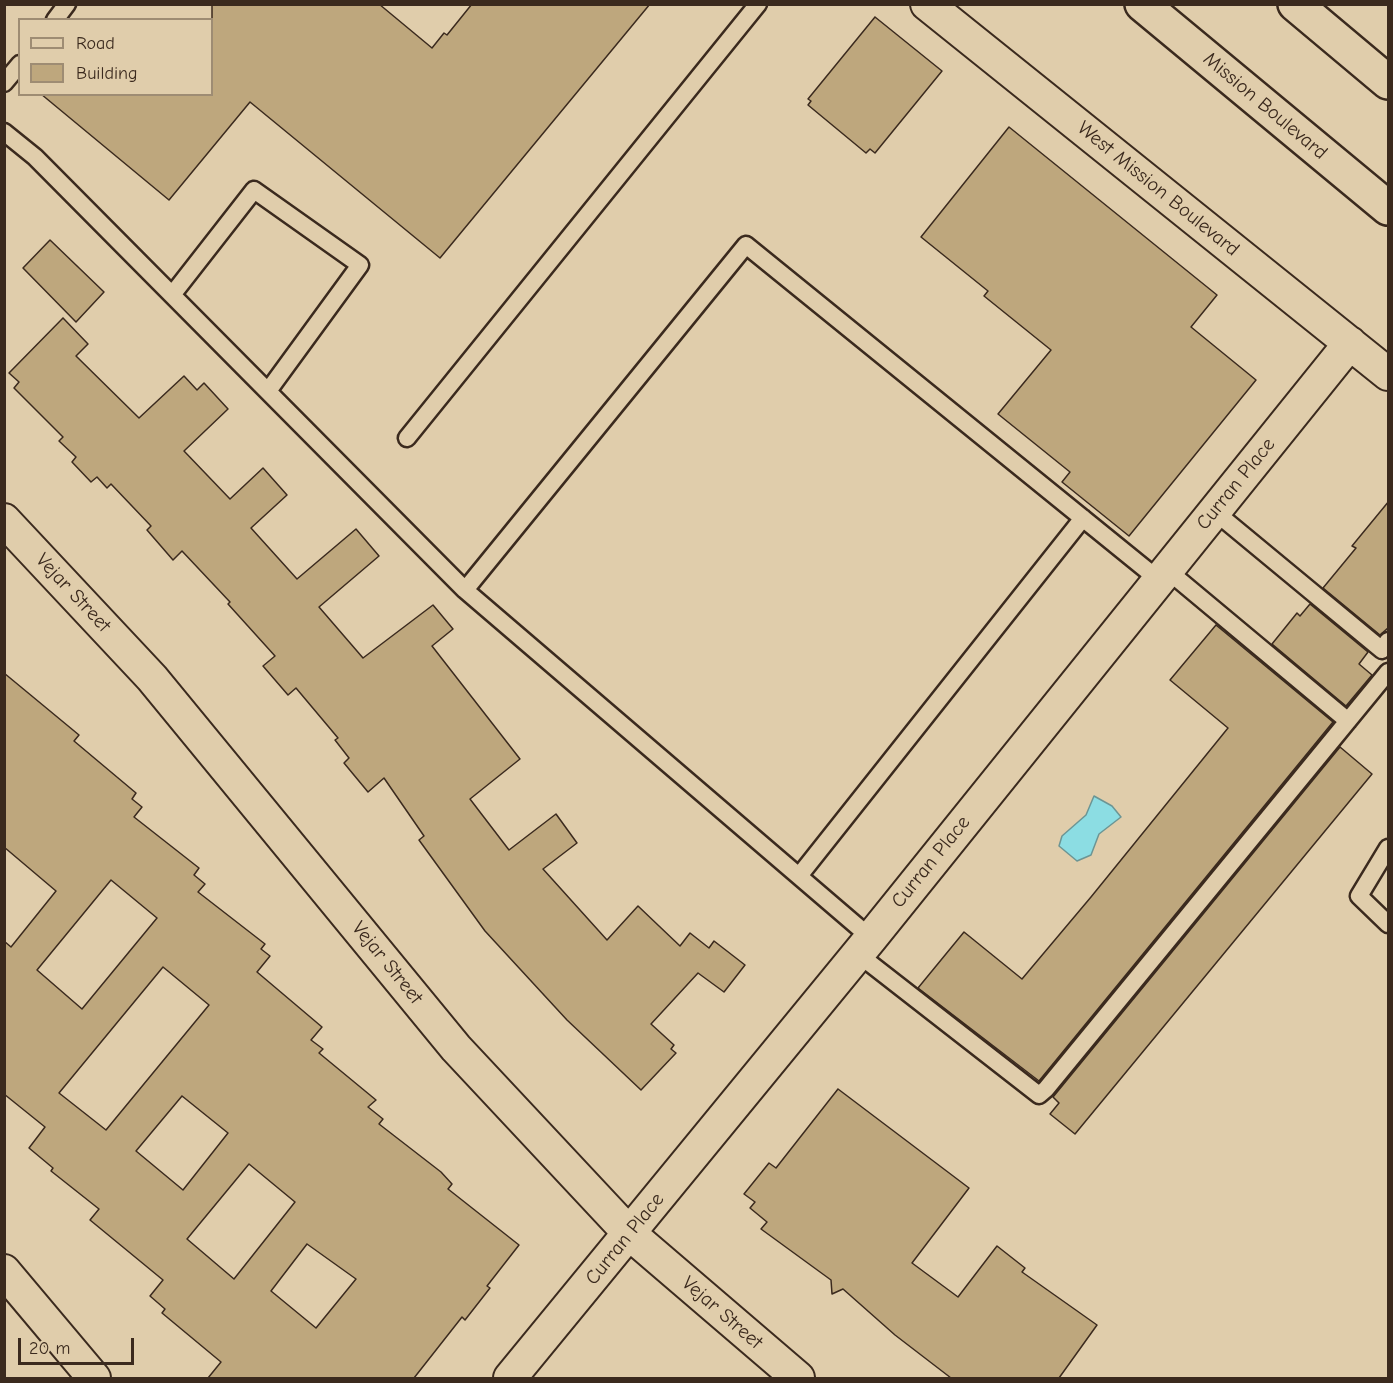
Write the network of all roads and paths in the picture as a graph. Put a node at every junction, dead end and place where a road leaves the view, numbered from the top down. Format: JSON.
{"nodes":[{"id":1,"x":67,"y":4,"type":"edge"},
{"id":2,"x":758,"y":4,"type":"edge"},
{"id":3,"x":927,"y":4,"type":"edge"},
{"id":4,"x":1142,"y":4,"type":"edge"},
{"id":5,"x":1295,"y":4,"type":"edge"},
{"id":6,"x":56,"y":18,"type":"edge"},
{"id":7,"x":18,"y":66,"type":"edge"},
{"id":8,"x":1389,"y":82,"type":"edge"},
{"id":9,"x":4,"y":83,"type":"edge"},
{"id":10,"x":4,"y":132,"type":"edge"},
{"id":11,"x":1389,"y":208,"type":"edge"},
{"id":12,"x":172,"y":295,"type":"junction"},
{"id":13,"x":1350,"y":343,"type":"junction"},
{"id":14,"x":1389,"y":374,"type":"edge"},
{"id":15,"x":268,"y":391,"type":"junction"},
{"id":16,"x":407,"y":438,"type":"dead end"},
{"id":17,"x":1214,"y":511,"type":"junction"},
{"id":18,"x":1083,"y":518,"type":"junction"},
{"id":19,"x":4,"y":520,"type":"edge"},
{"id":20,"x":1163,"y":575,"type":"junction"},
{"id":21,"x":465,"y":590,"type":"junction"},
{"id":22,"x":1389,"y":641,"type":"edge"},
{"id":23,"x":1389,"y":672,"type":"edge"},
{"id":24,"x":1348,"y":721,"type":"junction"},
{"id":25,"x":1389,"y":848,"type":"edge"},
{"id":26,"x":799,"y":876,"type":"junction"},
{"id":27,"x":1389,"y":924,"type":"edge"},
{"id":28,"x":864,"y":946,"type":"junction"},
{"id":29,"x":630,"y":1234,"type":"junction"},
{"id":30,"x":4,"y":1271,"type":"edge"},
{"id":31,"x":94,"y":1378,"type":"edge"},
{"id":32,"x":510,"y":1378,"type":"edge"},
{"id":33,"x":798,"y":1378,"type":"edge"}],
"edges":[{"from":1,"to":6,"type":"lane"},
{"from":2,"to":16,"type":"lane"},
{"from":3,"to":13,"type":"street","name":"West Mission Boulevard"},
{"from":4,"to":11,"type":"main road","name":"Mission Boulevard"},
{"from":5,"to":8,"type":"main road"},
{"from":7,"to":9,"type":"lane"},
{"from":10,"to":12,"type":"lane"},
{"from":12,"to":15,"type":"lane"},
{"from":12,"to":15,"type":"lane"},
{"from":13,"to":14,"type":"street","name":"West Mission Boulevard"},
{"from":13,"to":17,"type":"street","name":"Curran Place"},
{"from":15,"to":21,"type":"lane"},
{"from":17,"to":20,"type":"street","name":"Curran Place"},
{"from":17,"to":22,"type":"lane"},
{"from":18,"to":20,"type":"lane"},
{"from":18,"to":21,"type":"lane"},
{"from":18,"to":26,"type":"lane"},
{"from":19,"to":29,"type":"street","name":"Vejar Street"},
{"from":20,"to":24,"type":"lane"},
{"from":20,"to":28,"type":"street","name":"Curran Place"},
{"from":21,"to":26,"type":"lane"},
{"from":23,"to":24,"type":"lane"},
{"from":24,"to":28,"type":"lane"},
{"from":25,"to":27,"type":"lane"},
{"from":26,"to":28,"type":"lane"},
{"from":28,"to":29,"type":"street","name":"Curran Place"},
{"from":29,"to":32,"type":"street","name":"Curran Place"},
{"from":29,"to":33,"type":"street","name":"Vejar Street"},
{"from":30,"to":31,"type":"street"}]}
